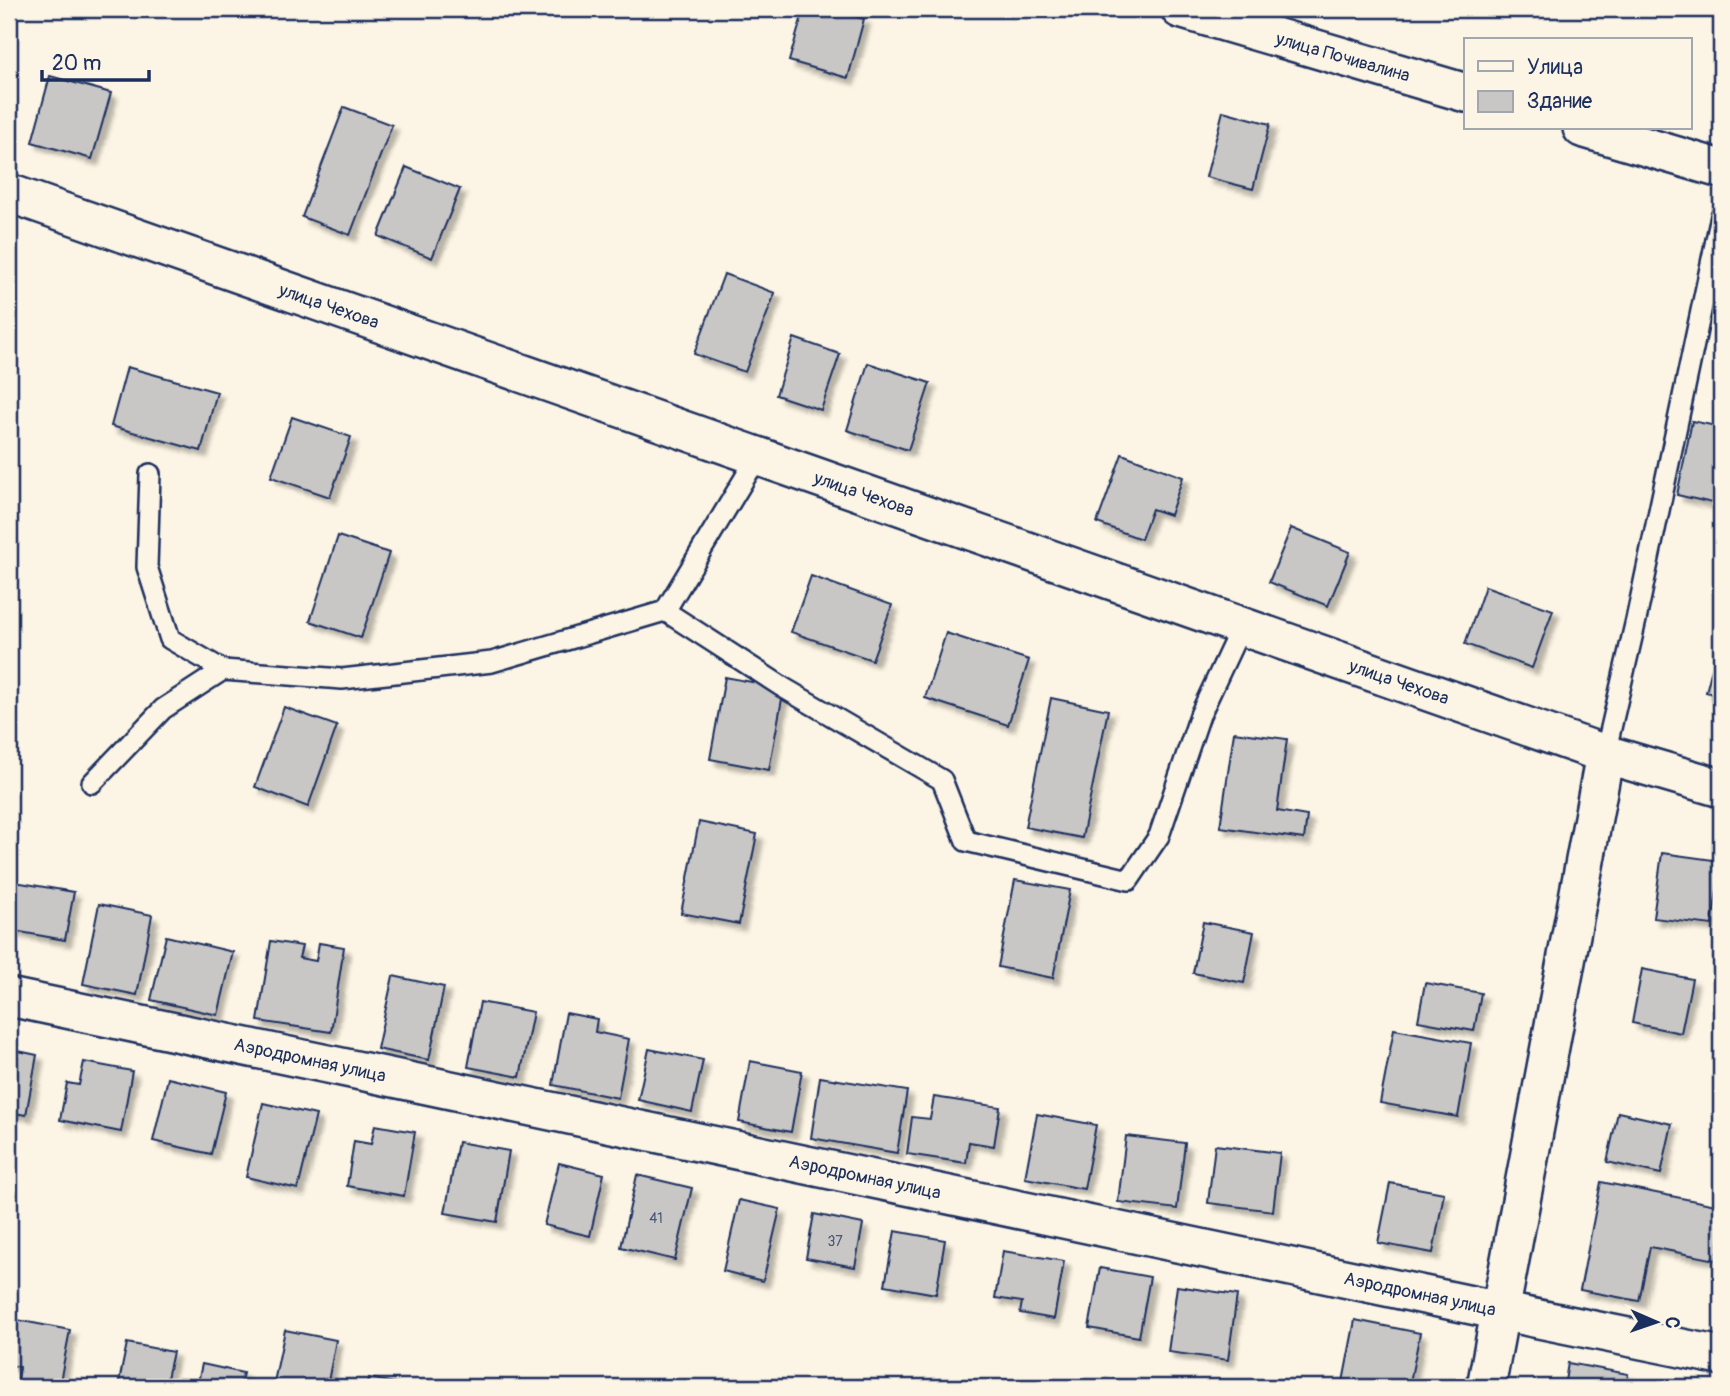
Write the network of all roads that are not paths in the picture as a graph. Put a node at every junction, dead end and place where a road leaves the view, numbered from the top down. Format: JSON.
{"nodes":[{"id":1,"x":1180,"y":9,"type":"edge"},
{"id":2,"x":1464,"y":92,"type":"edge"},
{"id":3,"x":1589,"y":130,"type":"edge"},
{"id":4,"x":1721,"y":169,"type":"edge"},
{"id":5,"x":9,"y":194,"type":"edge"},
{"id":6,"x":1721,"y":216,"type":"edge"},
{"id":7,"x":758,"y":456,"type":"junction"},
{"id":8,"x":150,"y":474,"type":"dead end"},
{"id":9,"x":665,"y":611,"type":"junction"},
{"id":10,"x":1241,"y":626,"type":"junction"},
{"id":11,"x":223,"y":670,"type":"junction"},
{"id":12,"x":1605,"y":754,"type":"junction"},
{"id":13,"x":92,"y":783,"type":"dead end"},
{"id":14,"x":1721,"y":788,"type":"edge"},
{"id":15,"x":9,"y":997,"type":"edge"},
{"id":16,"x":1500,"y":1311,"type":"junction"},
{"id":17,"x":1721,"y":1356,"type":"edge"},
{"id":18,"x":1486,"y":1387,"type":"edge"}],
"edges":[{"from":1,"to":2,"type":"street","name":"улица Почивалина"},
{"from":3,"to":4,"type":"street"},
{"from":5,"to":7,"type":"street","name":"улица Чехова"},
{"from":6,"to":12,"type":"lane"},
{"from":7,"to":9,"type":"lane"},
{"from":7,"to":10,"type":"street","name":"улица Чехова"},
{"from":8,"to":11,"type":"lane"},
{"from":9,"to":10,"type":"lane"},
{"from":9,"to":11,"type":"lane"},
{"from":10,"to":12,"type":"street","name":"улица Чехова"},
{"from":11,"to":13,"type":"lane"},
{"from":12,"to":14,"type":"street","name":"улица Чехова"},
{"from":12,"to":16,"type":"street"},
{"from":15,"to":16,"type":"street","name":"Аэродромная улица"},
{"from":16,"to":17,"type":"street","name":"Аэродромная улица"},
{"from":16,"to":18,"type":"street"}]}
